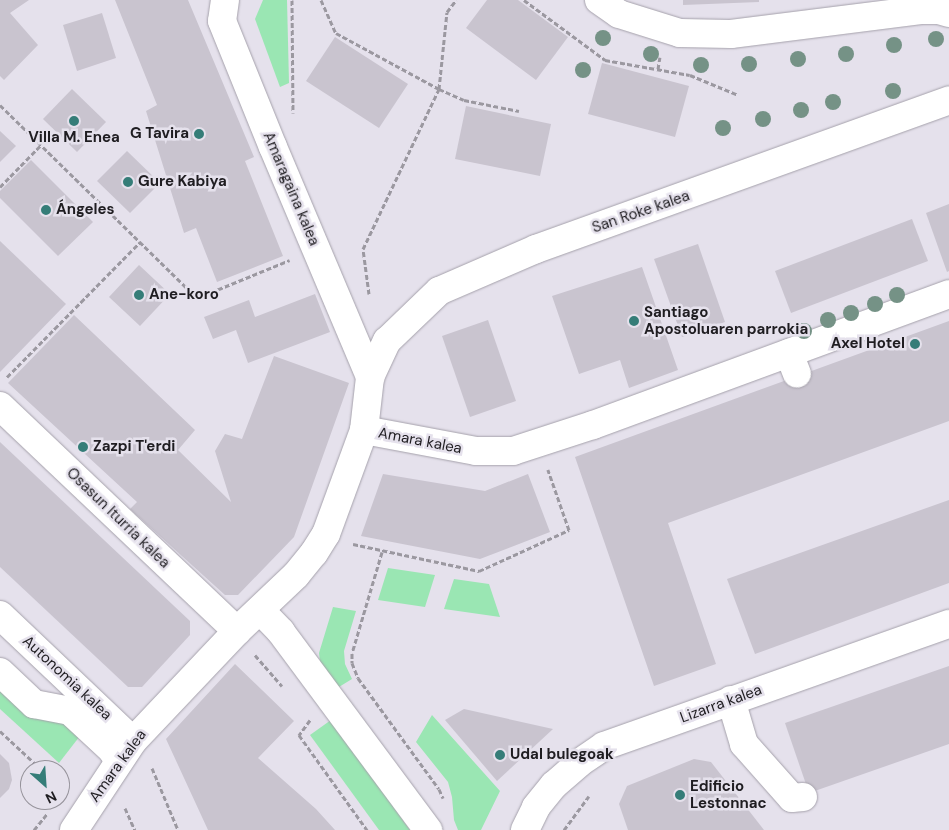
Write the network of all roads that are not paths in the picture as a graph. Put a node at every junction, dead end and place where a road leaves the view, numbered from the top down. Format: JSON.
{"nodes":[{"id":1,"x":225,"y":0,"type":"edge"},
{"id":2,"x":599,"y":0,"type":"edge"},
{"id":3,"x":949,"y":14,"type":"edge"},
{"id":4,"x":949,"y":100,"type":"edge"},
{"id":5,"x":949,"y":294,"type":"edge"},
{"id":6,"x":370,"y":377,"type":"junction"},
{"id":7,"x":1,"y":393,"type":"edge"},
{"id":8,"x":364,"y":430,"type":"junction"},
{"id":9,"x":260,"y":610,"type":"junction"},
{"id":10,"x":0,"y":615,"type":"edge"},
{"id":11,"x":949,"y":624,"type":"edge"},
{"id":12,"x":237,"y":631,"type":"junction"},
{"id":13,"x":0,"y":672,"type":"edge"},
{"id":14,"x":342,"y":686,"type":"dead end"},
{"id":15,"x":731,"y":700,"type":"junction"},
{"id":16,"x":126,"y":751,"type":"junction"},
{"id":17,"x":803,"y":797,"type":"dead end"},
{"id":18,"x":426,"y":826,"type":"edge"},
{"id":19,"x":74,"y":830,"type":"edge"},
{"id":20,"x":525,"y":830,"type":"edge"}],
"edges":[{"from":1,"to":6,"type":"street","name":"Amaragaina kalea"},
{"from":2,"to":3,"type":"street"},
{"from":4,"to":6,"type":"street","name":"San Roke kalea"},
{"from":5,"to":8,"type":"street","name":"Amara kalea"},
{"from":6,"to":8,"type":"street"},
{"from":7,"to":12,"type":"street","name":"Osasun Iturria kalea"},
{"from":8,"to":9,"type":"street","name":"Amara kalea"},
{"from":9,"to":12,"type":"street","name":"Amara kalea"},
{"from":9,"to":18,"type":"street"},
{"from":10,"to":16,"type":"street","name":"Autonomia kalea"},
{"from":11,"to":15,"type":"street","name":"Lizarra kalea"},
{"from":12,"to":16,"type":"street","name":"Amara kalea"},
{"from":13,"to":16,"type":"street"},
{"from":14,"to":18,"type":"street"},
{"from":15,"to":17,"type":"street"},
{"from":15,"to":20,"type":"street","name":"Lizarra kalea"},
{"from":16,"to":19,"type":"street","name":"Amara kalea"}]}
